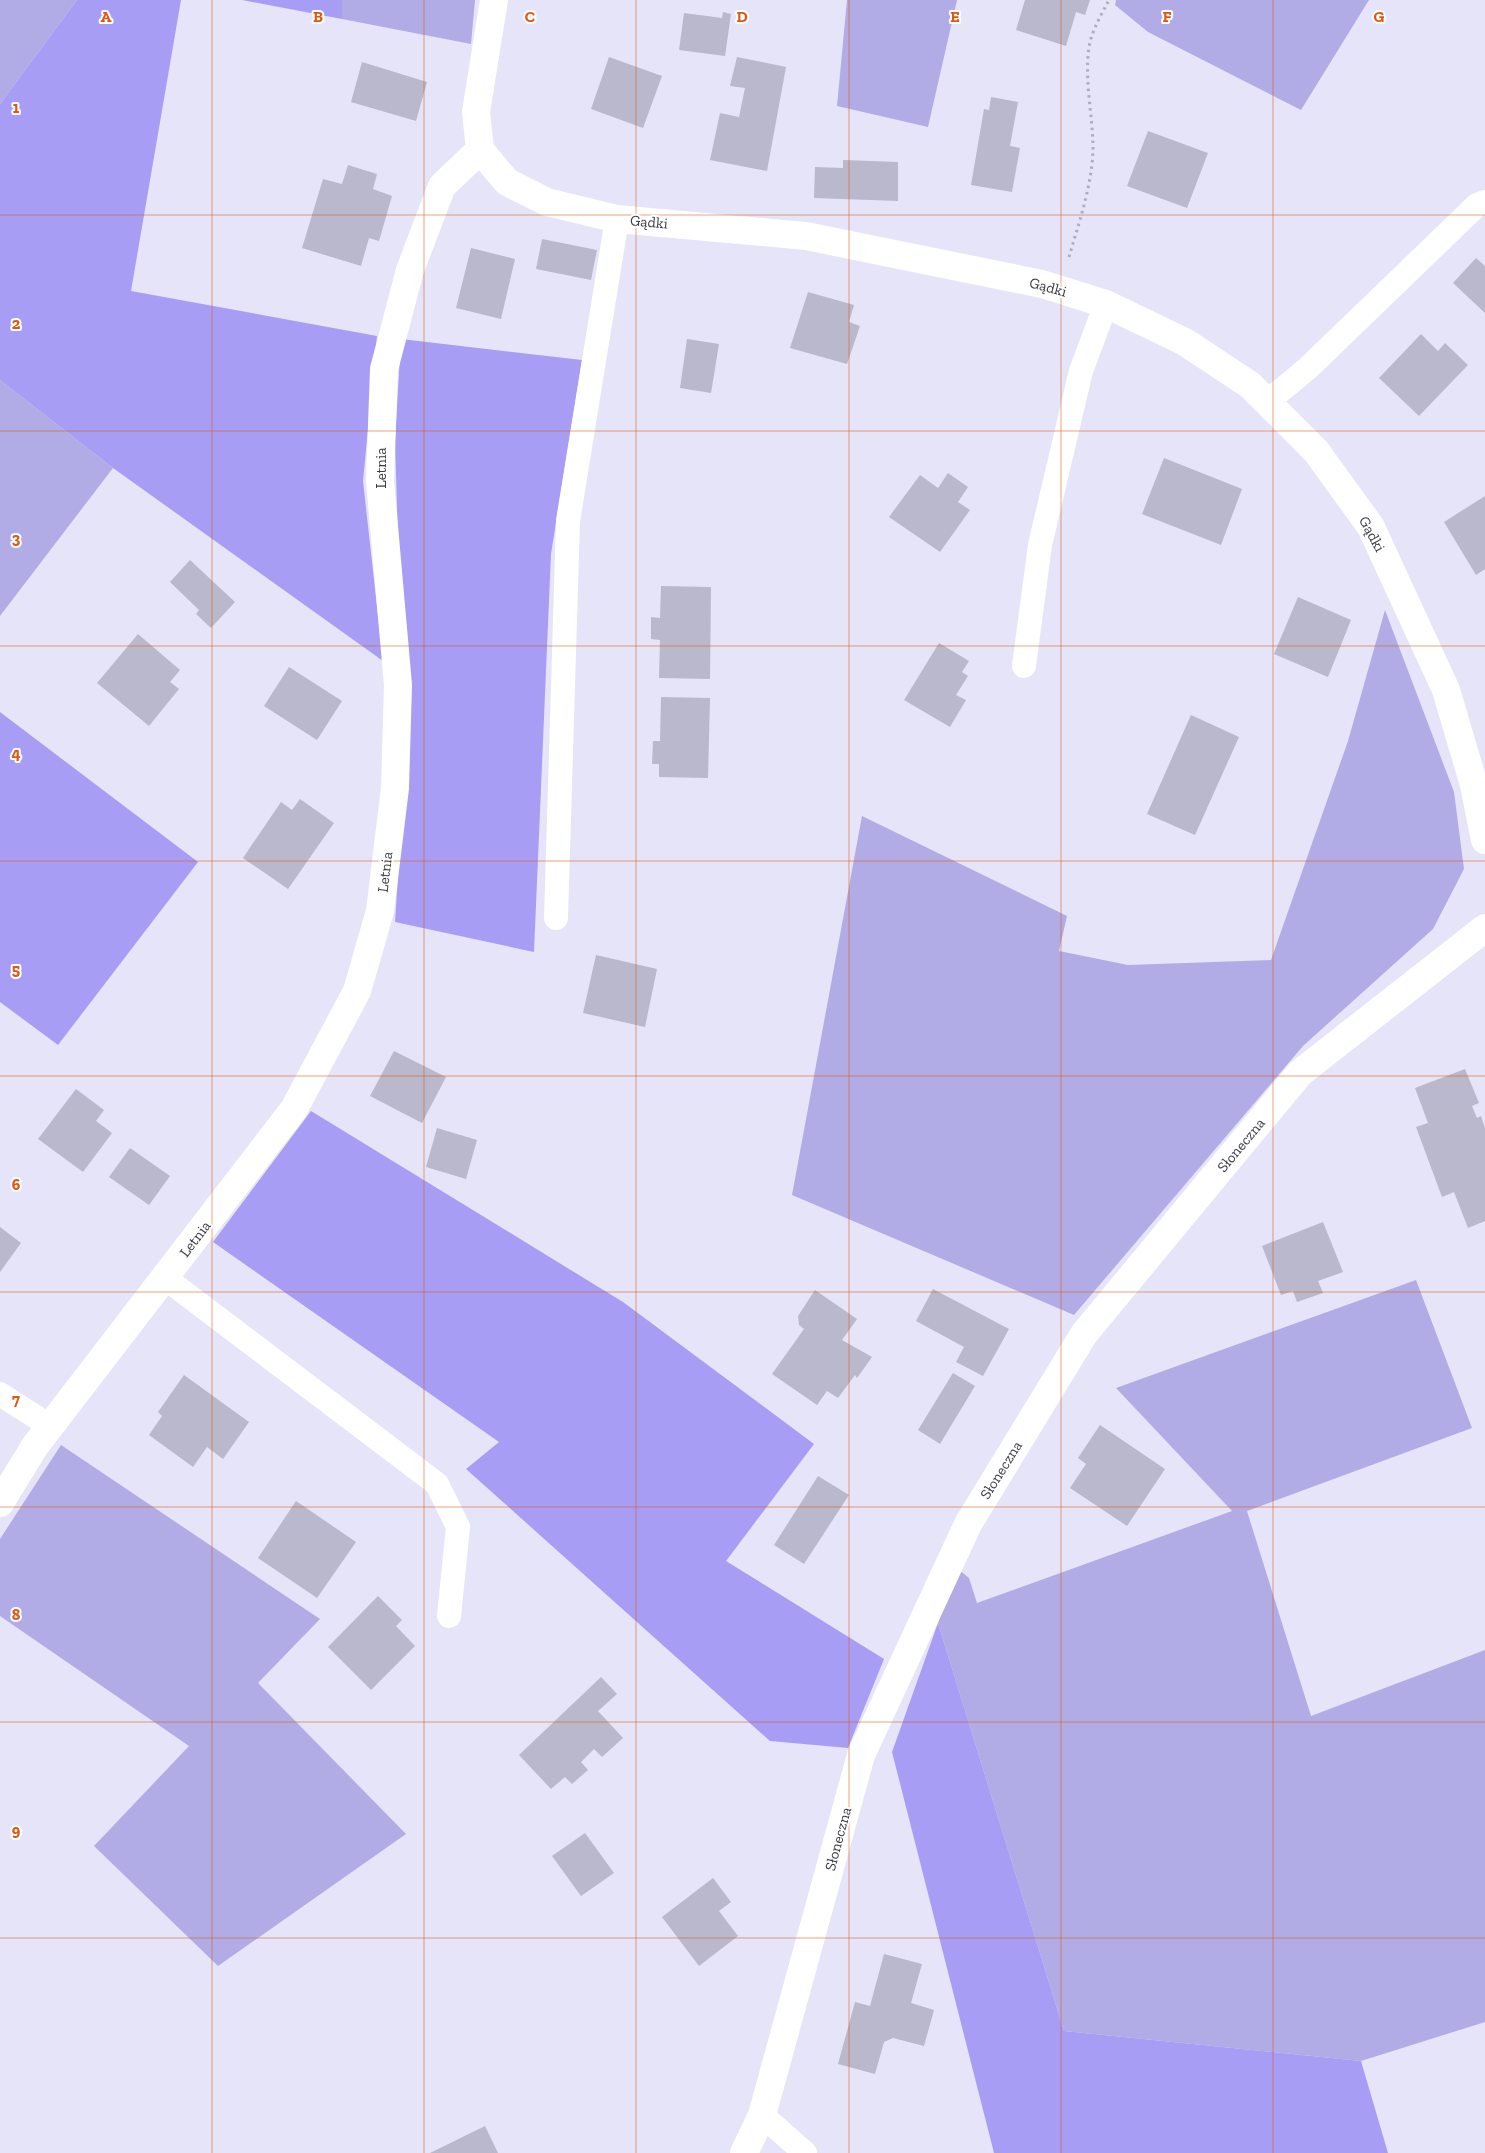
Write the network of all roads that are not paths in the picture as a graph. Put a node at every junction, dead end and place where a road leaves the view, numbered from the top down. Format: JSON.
{"nodes":[{"id":1,"x":494,"y":0,"type":"edge"},
{"id":2,"x":480,"y":150,"type":"junction"},
{"id":3,"x":1485,"y":202,"type":"edge"},
{"id":4,"x":617,"y":219,"type":"junction"},
{"id":5,"x":1106,"y":304,"type":"junction"},
{"id":6,"x":1267,"y":402,"type":"junction"},
{"id":7,"x":1024,"y":666,"type":"dead end"},
{"id":8,"x":1485,"y":840,"type":"edge"},
{"id":9,"x":556,"y":918,"type":"dead end"},
{"id":10,"x":1485,"y":928,"type":"edge"},
{"id":11,"x":165,"y":1278,"type":"junction"},
{"id":12,"x":0,"y":1394,"type":"edge"},
{"id":13,"x":50,"y":1426,"type":"junction"},
{"id":14,"x":0,"y":1503,"type":"edge"},
{"id":15,"x":449,"y":1616,"type":"dead end"},
{"id":16,"x":762,"y":2115,"type":"junction"},
{"id":17,"x":744,"y":2153,"type":"edge"},
{"id":18,"x":805,"y":2153,"type":"edge"}],
"edges":[{"from":1,"to":2,"type":"street"},
{"from":2,"to":4,"type":"street","name":"Gądki"},
{"from":2,"to":11,"type":"street","name":"Letnia"},
{"from":3,"to":6,"type":"lane"},
{"from":4,"to":5,"type":"street","name":"Gądki"},
{"from":4,"to":9,"type":"lane"},
{"from":5,"to":6,"type":"street","name":"Gądki"},
{"from":5,"to":7,"type":"lane"},
{"from":6,"to":8,"type":"street","name":"Gądki"},
{"from":10,"to":16,"type":"street","name":"Słoneczna"},
{"from":11,"to":13,"type":"street","name":"Letnia"},
{"from":11,"to":15,"type":"lane"},
{"from":12,"to":13,"type":"lane"},
{"from":13,"to":14,"type":"street","name":"Letnia"},
{"from":16,"to":17,"type":"street","name":"Słoneczna"},
{"from":16,"to":18,"type":"lane"}]}
